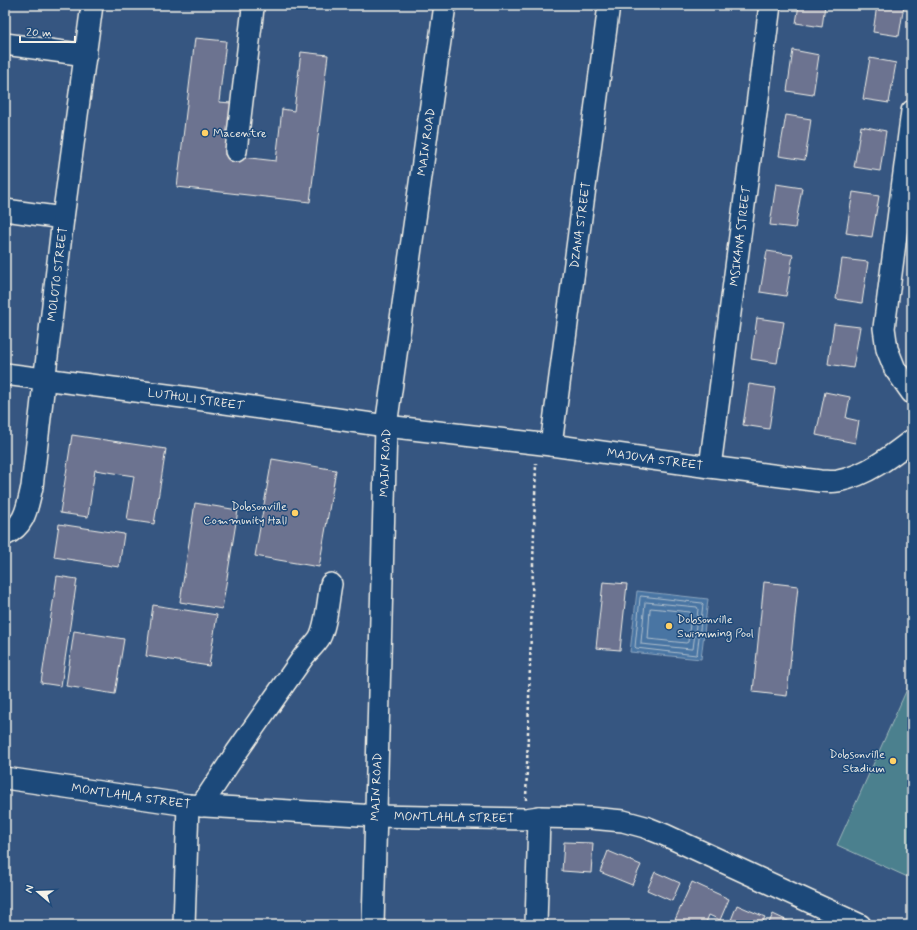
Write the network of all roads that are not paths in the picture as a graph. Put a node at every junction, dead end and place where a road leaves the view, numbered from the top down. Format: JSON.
{"nodes":[{"id":1,"x":92,"y":5,"type":"edge"},
{"id":2,"x":445,"y":5,"type":"edge"},
{"id":3,"x":610,"y":5,"type":"edge"},
{"id":4,"x":770,"y":5,"type":"edge"},
{"id":5,"x":253,"y":8,"type":"dead end"},
{"id":6,"x":5,"y":44,"type":"edge"},
{"id":7,"x":86,"y":54,"type":"junction"},
{"id":8,"x":912,"y":111,"type":"edge"},
{"id":9,"x":236,"y":151,"type":"dead end"},
{"id":10,"x":5,"y":210,"type":"edge"},
{"id":11,"x":63,"y":218,"type":"junction"},
{"id":12,"x":5,"y":374,"type":"edge"},
{"id":13,"x":44,"y":379,"type":"junction"},
{"id":14,"x":912,"y":393,"type":"edge"},
{"id":15,"x":386,"y":426,"type":"junction"},
{"id":16,"x":912,"y":440,"type":"edge"},
{"id":17,"x":544,"y":444,"type":"junction"},
{"id":18,"x":710,"y":467,"type":"junction"},
{"id":19,"x":5,"y":535,"type":"edge"},
{"id":20,"x":331,"y":584,"type":"dead end"},
{"id":21,"x":5,"y":778,"type":"edge"},
{"id":22,"x":194,"y":806,"type":"junction"},
{"id":23,"x":376,"y":816,"type":"junction"},
{"id":24,"x":532,"y":818,"type":"junction"},
{"id":25,"x":184,"y":925,"type":"edge"},
{"id":26,"x":373,"y":925,"type":"edge"},
{"id":27,"x":536,"y":925,"type":"edge"},
{"id":28,"x":860,"y":925,"type":"edge"}],
"edges":[{"from":1,"to":7,"type":"street","name":"MOLOTO STREET"},
{"from":2,"to":15,"type":"street","name":"MAIN ROAD"},
{"from":3,"to":17,"type":"street","name":"DZANA STREET"},
{"from":4,"to":18,"type":"street","name":"MSIKANA STREET"},
{"from":5,"to":9,"type":"street"},
{"from":6,"to":7,"type":"street"},
{"from":7,"to":11,"type":"street","name":"MOLOTO STREET"},
{"from":8,"to":14,"type":"street"},
{"from":10,"to":11,"type":"street"},
{"from":11,"to":13,"type":"street","name":"MOLOTO STREET"},
{"from":12,"to":13,"type":"street","name":"LUTHULI STREET"},
{"from":13,"to":15,"type":"street","name":"LUTHULI STREET"},
{"from":13,"to":19,"type":"street","name":"MOLOTO STREET"},
{"from":15,"to":17,"type":"street","name":"MAJOVA STREET"},
{"from":15,"to":23,"type":"street","name":"MAIN ROAD"},
{"from":16,"to":18,"type":"street","name":"MAJOVA STREET"},
{"from":17,"to":18,"type":"street","name":"MAJOVA STREET"},
{"from":20,"to":22,"type":"street"},
{"from":21,"to":22,"type":"street","name":"MONTLAHLA STREET"},
{"from":22,"to":23,"type":"street","name":"MONTLAHLA STREET"},
{"from":22,"to":25,"type":"street"},
{"from":23,"to":24,"type":"street","name":"MONTLAHLA STREET"},
{"from":23,"to":26,"type":"street","name":"MAIN ROAD"},
{"from":24,"to":27,"type":"street"},
{"from":24,"to":28,"type":"street","name":"MONTLAHLA STREET"}]}
